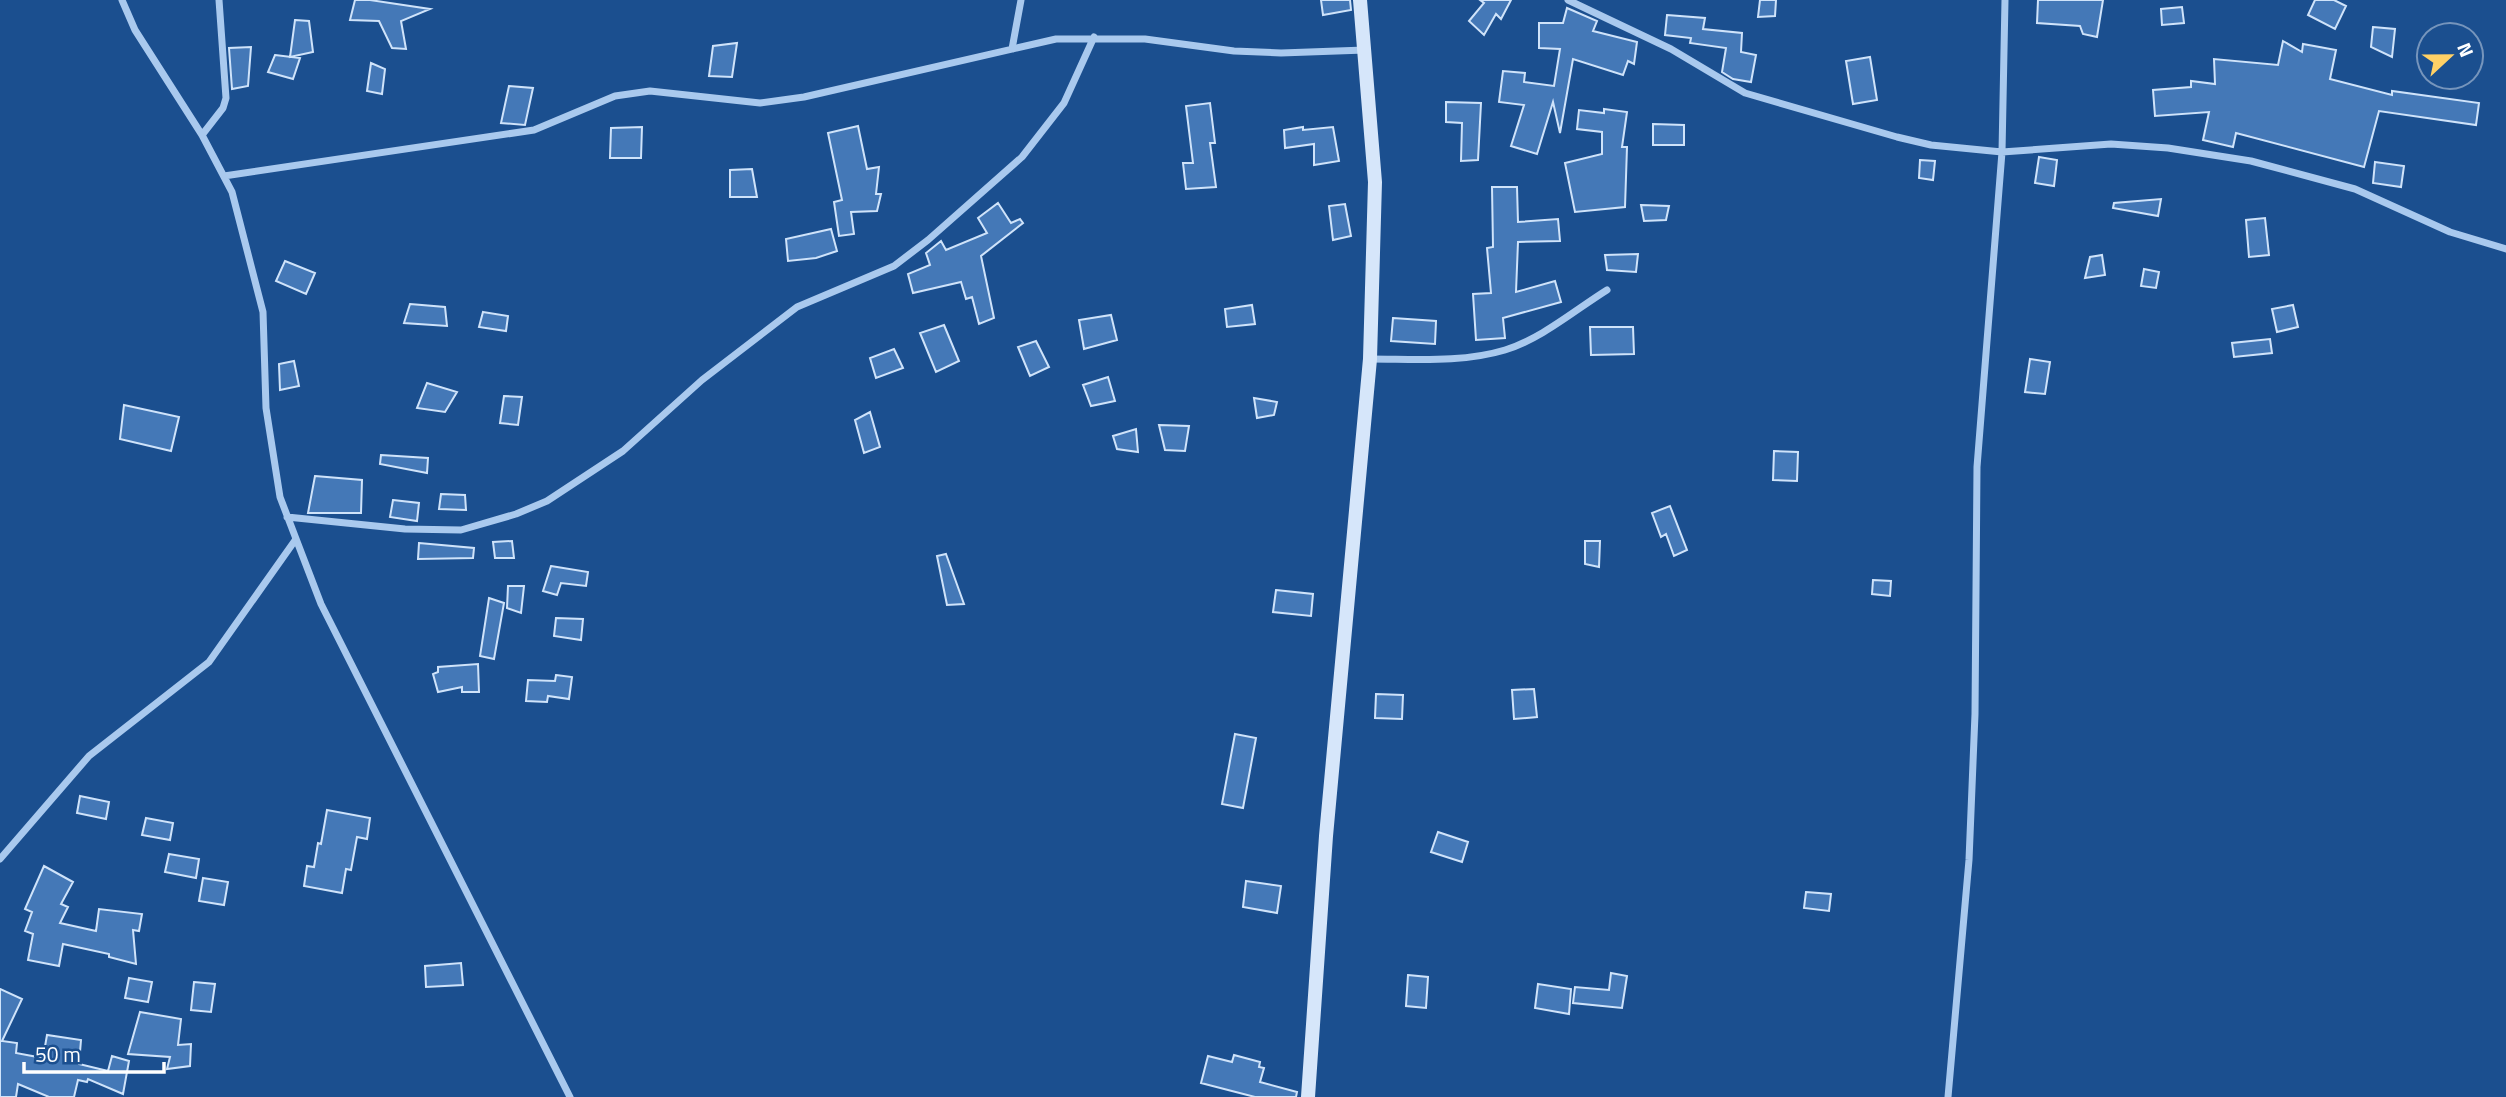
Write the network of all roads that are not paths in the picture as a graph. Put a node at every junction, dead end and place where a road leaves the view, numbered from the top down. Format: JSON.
{"nodes":[{"id":1,"x":122,"y":0,"type":"edge"},
{"id":2,"x":219,"y":0,"type":"edge"},
{"id":3,"x":1021,"y":0,"type":"edge"},
{"id":4,"x":1360,"y":0,"type":"edge"},
{"id":5,"x":1568,"y":0,"type":"edge"},
{"id":6,"x":2005,"y":0,"type":"edge"},
{"id":7,"x":1094,"y":37,"type":"junction"},
{"id":8,"x":1012,"y":49,"type":"junction"},
{"id":9,"x":1366,"y":50,"type":"junction"},
{"id":10,"x":202,"y":135,"type":"junction"},
{"id":11,"x":2002,"y":152,"type":"junction"},
{"id":12,"x":224,"y":176,"type":"junction"},
{"id":13,"x":2506,"y":249,"type":"edge"},
{"id":14,"x":1607,"y":290,"type":"dead end"},
{"id":15,"x":1370,"y":359,"type":"junction"},
{"id":16,"x":288,"y":517,"type":"junction"},
{"id":17,"x":296,"y":539,"type":"junction"},
{"id":18,"x":0,"y":859,"type":"edge"},
{"id":19,"x":570,"y":1097,"type":"edge"},
{"id":20,"x":1308,"y":1097,"type":"edge"},
{"id":21,"x":1948,"y":1097,"type":"edge"}],
"edges":[{"from":1,"to":10,"type":"street"},
{"from":2,"to":10,"type":"street"},
{"from":3,"to":8,"type":"street"},
{"from":4,"to":9,"type":"street"},
{"from":5,"to":11,"type":"street"},
{"from":6,"to":11,"type":"street"},
{"from":7,"to":8,"type":"street"},
{"from":7,"to":9,"type":"street"},
{"from":7,"to":16,"type":"street"},
{"from":8,"to":12,"type":"street"},
{"from":9,"to":15,"type":"street"},
{"from":10,"to":12,"type":"street"},
{"from":11,"to":13,"type":"street"},
{"from":11,"to":21,"type":"street"},
{"from":12,"to":16,"type":"street"},
{"from":14,"to":15,"type":"street"},
{"from":15,"to":20,"type":"street"},
{"from":16,"to":17,"type":"street"},
{"from":17,"to":18,"type":"street"},
{"from":17,"to":19,"type":"street"}]}
